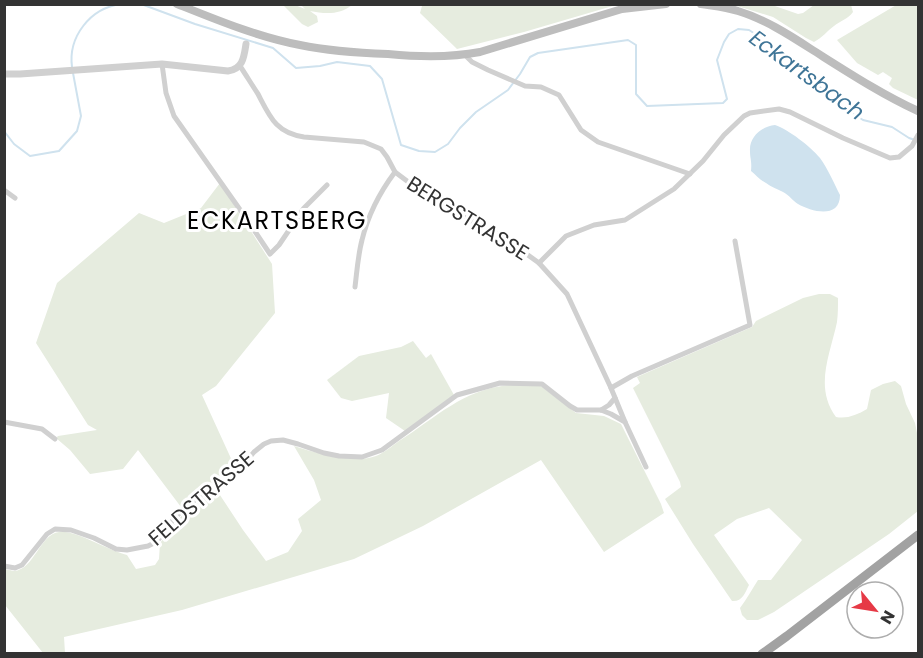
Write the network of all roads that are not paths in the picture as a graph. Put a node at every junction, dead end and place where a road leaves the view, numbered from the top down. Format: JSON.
{"nodes":[{"id":1,"x":177,"y":4,"type":"edge"},
{"id":2,"x":666,"y":4,"type":"edge"},
{"id":3,"x":701,"y":4,"type":"edge"},
{"id":4,"x":248,"y":37,"type":"junction"},
{"id":5,"x":465,"y":55,"type":"junction"},
{"id":6,"x":162,"y":64,"type":"junction"},
{"id":7,"x":240,"y":66,"type":"junction"},
{"id":8,"x":4,"y":74,"type":"edge"},
{"id":9,"x":918,"y":111,"type":"edge"},
{"id":10,"x":918,"y":135,"type":"edge"},
{"id":11,"x":395,"y":172,"type":"junction"},
{"id":12,"x":690,"y":174,"type":"junction"},
{"id":13,"x":327,"y":185,"type":"dead end"},
{"id":14,"x":4,"y":190,"type":"edge"},
{"id":15,"x":15,"y":198,"type":"dead end"},
{"id":16,"x":735,"y":241,"type":"dead end"},
{"id":17,"x":539,"y":263,"type":"junction"},
{"id":18,"x":355,"y":287,"type":"dead end"},
{"id":19,"x":611,"y":388,"type":"junction"},
{"id":20,"x":615,"y":398,"type":"junction"},
{"id":21,"x":601,"y":410,"type":"junction"},
{"id":22,"x":4,"y":422,"type":"edge"},
{"id":23,"x":625,"y":422,"type":"junction"},
{"id":24,"x":55,"y":439,"type":"dead end"},
{"id":25,"x":646,"y":467,"type":"dead end"},
{"id":26,"x":918,"y":535,"type":"edge"},
{"id":27,"x":4,"y":566,"type":"edge"},
{"id":28,"x":762,"y":654,"type":"edge"}],
"edges":[{"from":1,"to":4,"type":"main road"},
{"from":2,"to":5,"type":"main road"},
{"from":3,"to":9,"type":"main road"},
{"from":4,"to":5,"type":"main road"},
{"from":4,"to":7,"type":"street"},
{"from":5,"to":12,"type":"street"},
{"from":6,"to":7,"type":"street"},
{"from":6,"to":8,"type":"street"},
{"from":6,"to":13,"type":"street"},
{"from":7,"to":11,"type":"street","name":"BERGSTRASSE"},
{"from":10,"to":12,"type":"street"},
{"from":11,"to":17,"type":"street","name":"BERGSTRASSE"},
{"from":11,"to":18,"type":"street","name":"BERGSTRASSE"},
{"from":12,"to":17,"type":"street"},
{"from":14,"to":15,"type":"street"},
{"from":16,"to":19,"type":"street"},
{"from":17,"to":19,"type":"street","name":"BERGSTRASSE"},
{"from":19,"to":20,"type":"street","name":"BERGSTRASSE"},
{"from":20,"to":21,"type":"street"},
{"from":20,"to":23,"type":"street","name":"BERGSTRASSE"},
{"from":21,"to":23,"type":"street","name":"FELDSTRASSE"},
{"from":21,"to":27,"type":"street","name":"FELDSTRASSE"},
{"from":22,"to":24,"type":"street"},
{"from":23,"to":25,"type":"street","name":"BERGSTRASSE"},
{"from":26,"to":28,"type":"highway"}]}
